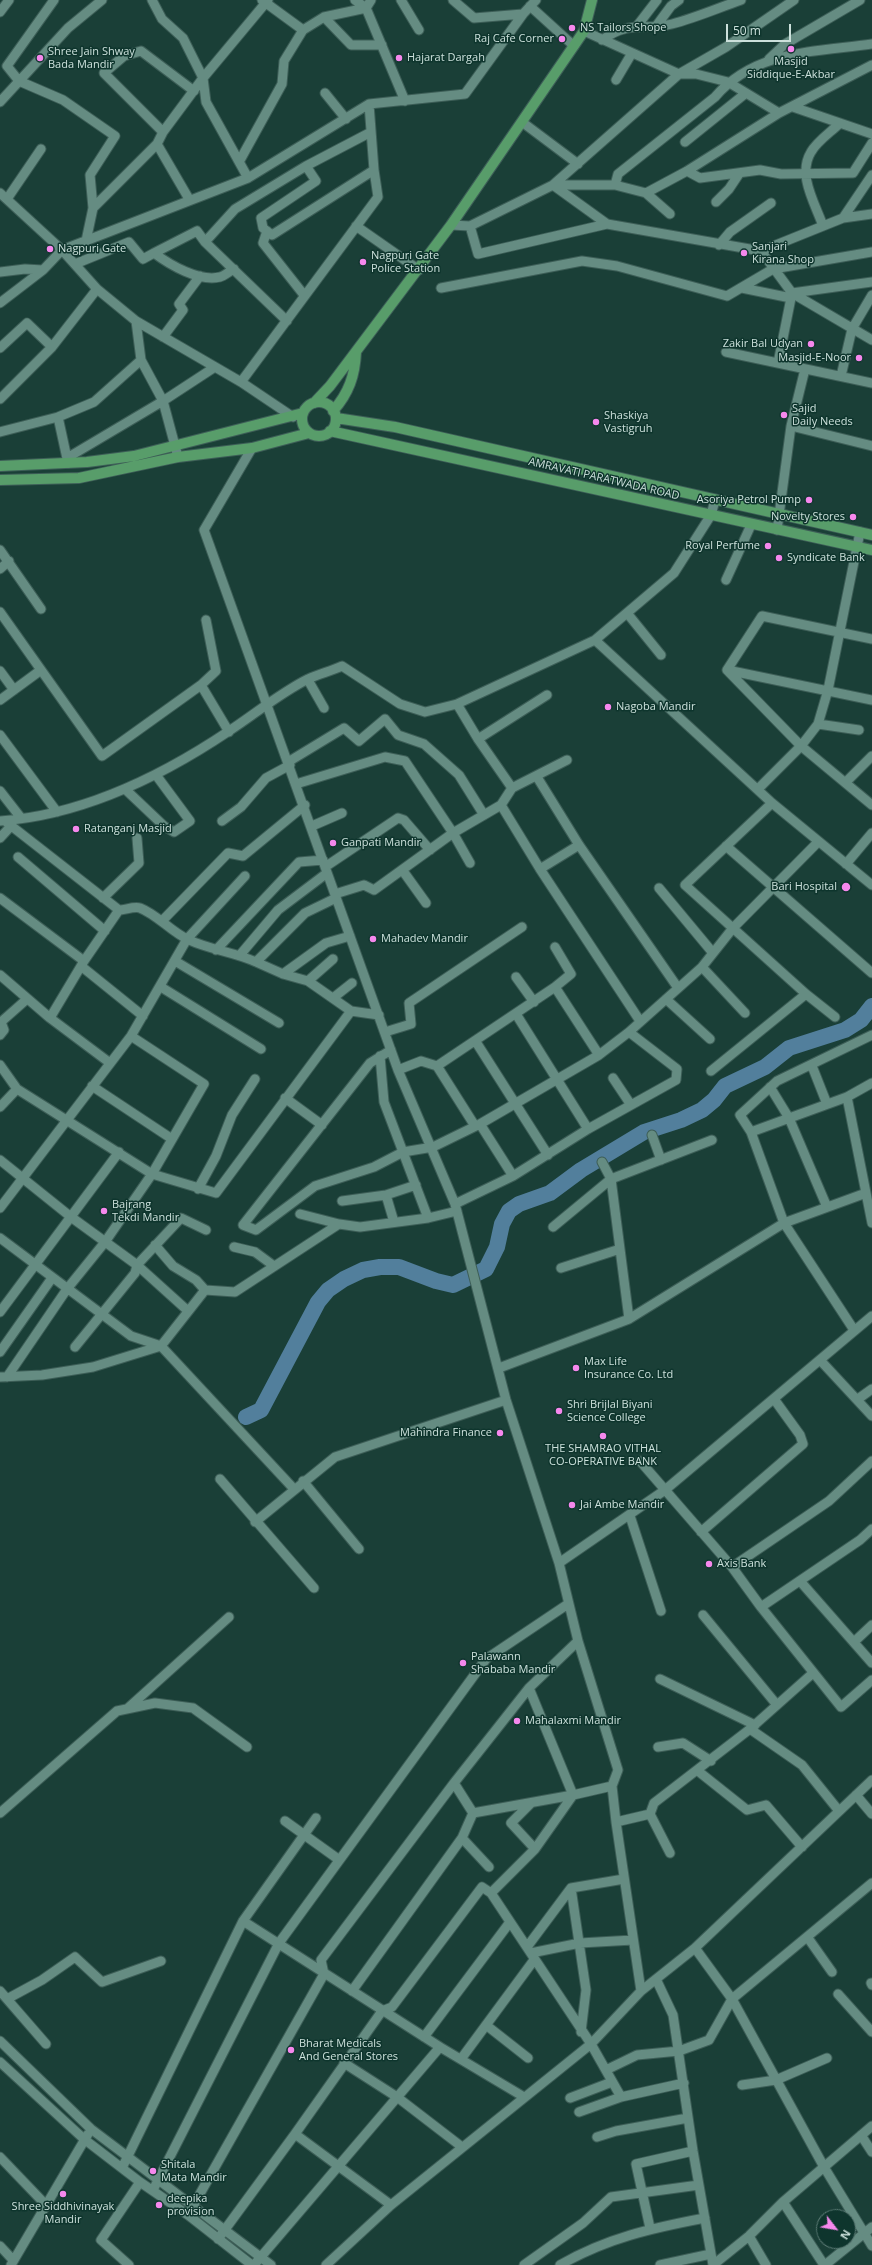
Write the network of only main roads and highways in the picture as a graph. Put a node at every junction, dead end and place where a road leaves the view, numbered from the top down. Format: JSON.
{"nodes":[{"id":1,"x":593,"y":1,"type":"edge"},
{"id":2,"x":356,"y":352,"type":"junction"},
{"id":3,"x":314,"y":403,"type":"junction"},
{"id":4,"x":303,"y":413,"type":"junction"},
{"id":5,"x":335,"y":414,"type":"junction"},
{"id":6,"x":330,"y":432,"type":"junction"},
{"id":7,"x":309,"y":433,"type":"junction"},
{"id":8,"x":0,"y":466,"type":"edge"},
{"id":9,"x":0,"y":480,"type":"edge"},
{"id":10,"x":872,"y":534,"type":"edge"},
{"id":11,"x":872,"y":550,"type":"edge"}],
"edges":[{"from":1,"to":2,"type":"main road"},
{"from":2,"to":3,"type":"main road"},
{"from":2,"to":5,"type":"main road"},
{"from":3,"to":4,"type":"main road"},
{"from":3,"to":5,"type":"main road"},
{"from":4,"to":7,"type":"main road"},
{"from":4,"to":8,"type":"main road"},
{"from":5,"to":6,"type":"main road"},
{"from":5,"to":10,"type":"main road","name":"AMRAVATI PARATWADA ROAD"},
{"from":6,"to":7,"type":"main road"},
{"from":6,"to":11,"type":"main road","name":"AMRAVATI PARATWADA ROAD"},
{"from":7,"to":9,"type":"main road"}]}
